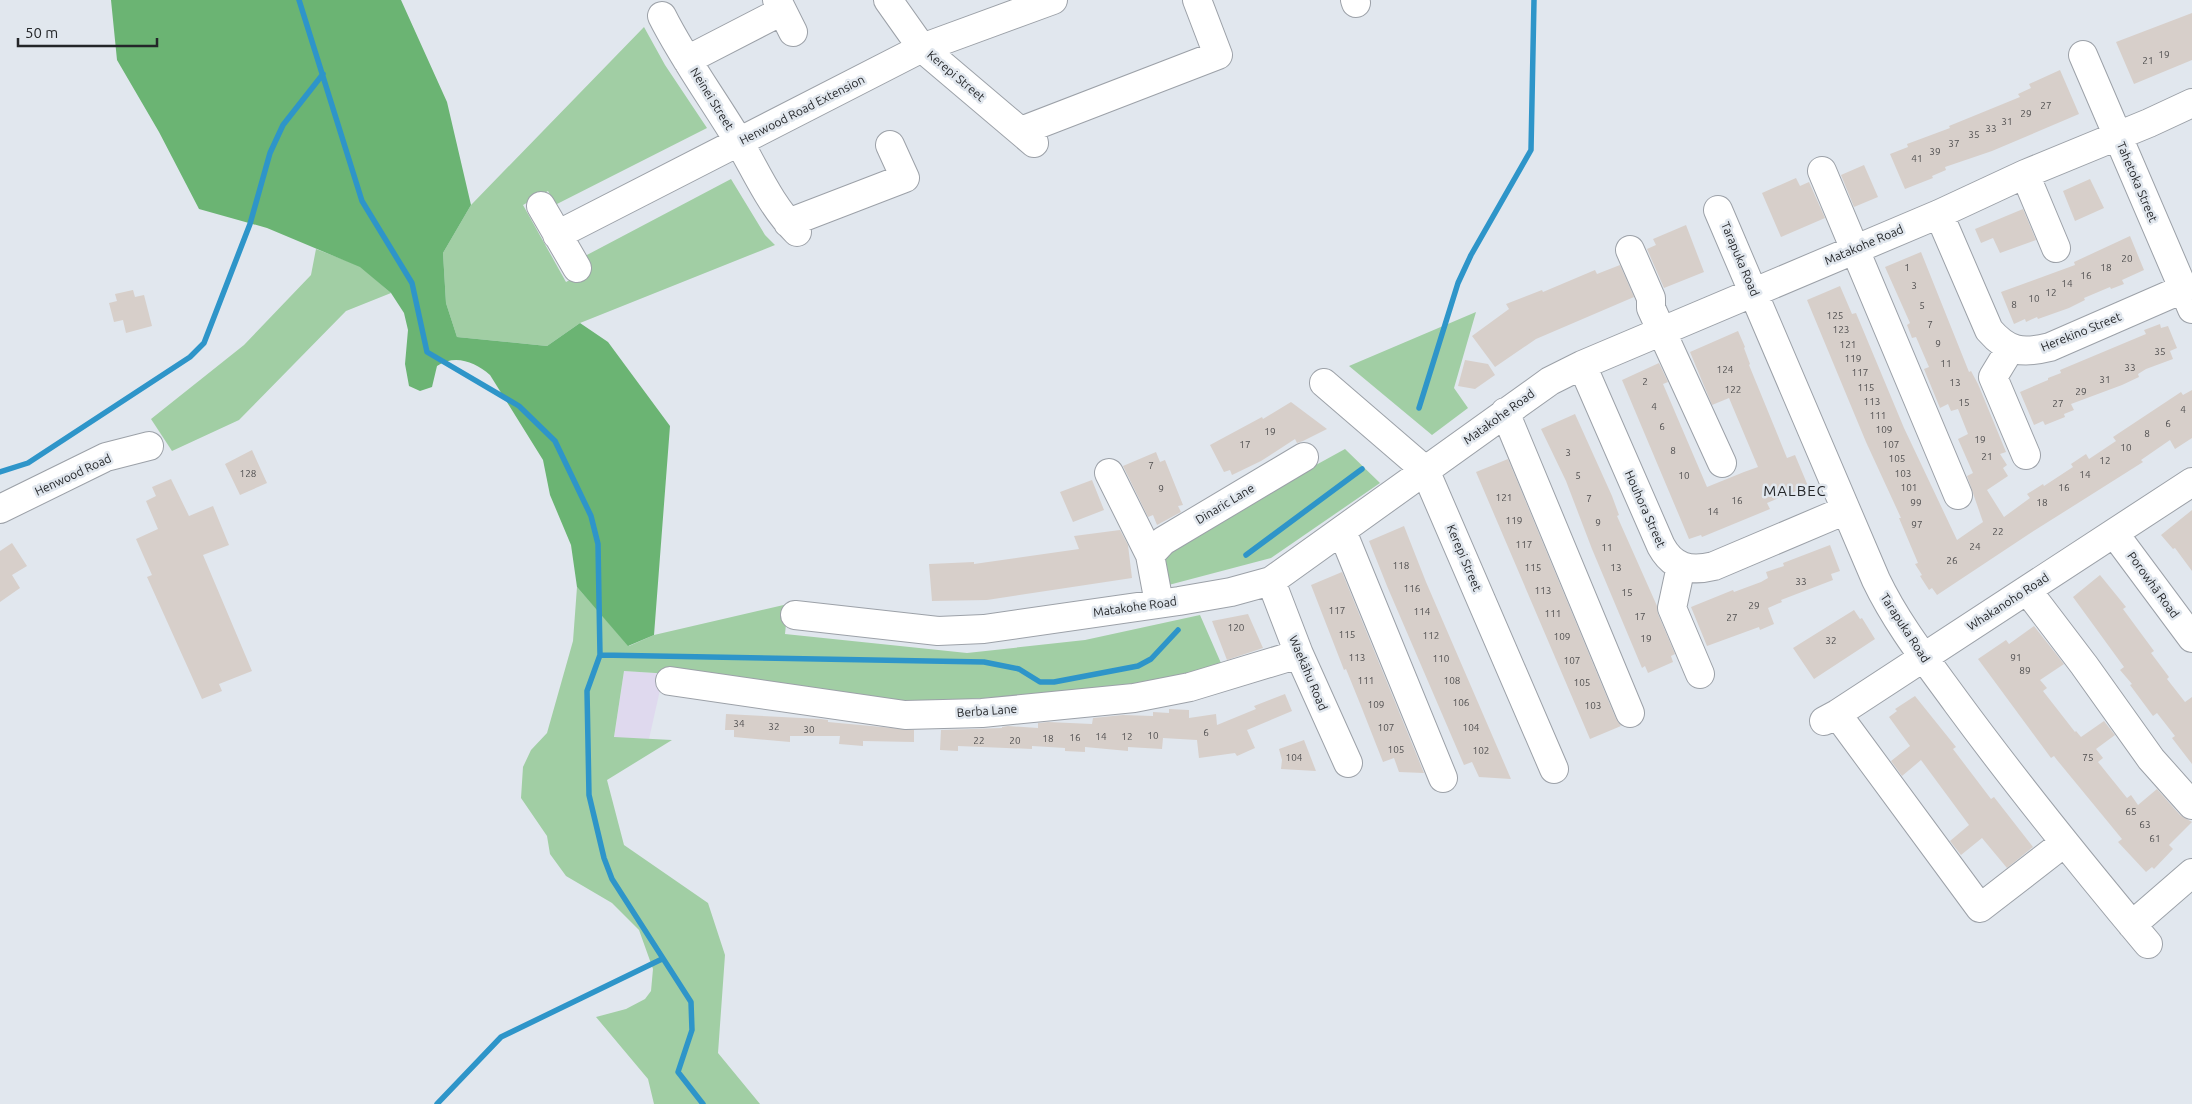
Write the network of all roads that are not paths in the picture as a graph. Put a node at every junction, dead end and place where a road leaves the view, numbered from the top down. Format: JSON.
{"nodes":[{"id":1,"x":888,"y":0,"type":"edge"},
{"id":2,"x":1053,"y":0,"type":"edge"},
{"id":3,"x":1197,"y":0,"type":"edge"},
{"id":4,"x":784,"y":14,"type":"edge"},
{"id":5,"x":662,"y":16,"type":"dead end"},
{"id":6,"x":922,"y":48,"type":"junction"},
{"id":7,"x":2083,"y":56,"type":"dead end"},
{"id":8,"x":687,"y":60,"type":"junction"},
{"id":9,"x":2192,"y":103,"type":"edge"},
{"id":10,"x":2118,"y":136,"type":"junction"},
{"id":11,"x":739,"y":142,"type":"junction"},
{"id":12,"x":890,"y":145,"type":"dead end"},
{"id":13,"x":1822,"y":172,"type":"dead end"},
{"id":14,"x":2025,"y":174,"type":"junction"},
{"id":15,"x":541,"y":206,"type":"dead end"},
{"id":16,"x":1718,"y":210,"type":"dead end"},
{"id":17,"x":1939,"y":214,"type":"junction"},
{"id":18,"x":557,"y":235,"type":"junction"},
{"id":19,"x":1854,"y":248,"type":"junction"},
{"id":20,"x":2056,"y":248,"type":"dead end"},
{"id":21,"x":1630,"y":250,"type":"dead end"},
{"id":22,"x":577,"y":268,"type":"dead end"},
{"id":23,"x":1754,"y":293,"type":"junction"},
{"id":24,"x":2188,"y":299,"type":"edge"},
{"id":25,"x":1663,"y":331,"type":"junction"},
{"id":26,"x":2010,"y":349,"type":"junction"},
{"id":27,"x":1582,"y":365,"type":"junction"},
{"id":28,"x":1324,"y":383,"type":"dead end"},
{"id":29,"x":1505,"y":412,"type":"junction"},
{"id":30,"x":149,"y":446,"type":"dead end"},
{"id":31,"x":2026,"y":456,"type":"dead end"},
{"id":32,"x":1304,"y":457,"type":"dead end"},
{"id":33,"x":1722,"y":463,"type":"dead end"},
{"id":34,"x":1425,"y":470,"type":"junction"},
{"id":35,"x":1109,"y":473,"type":"dead end"},
{"id":36,"x":2192,"y":482,"type":"edge"},
{"id":37,"x":1958,"y":495,"type":"dead end"},
{"id":38,"x":0,"y":509,"type":"edge"},
{"id":39,"x":1846,"y":510,"type":"junction"},
{"id":40,"x":1342,"y":531,"type":"junction"},
{"id":41,"x":2114,"y":533,"type":"junction"},
{"id":42,"x":1150,"y":555,"type":"junction"},
{"id":43,"x":1681,"y":566,"type":"junction"},
{"id":44,"x":1271,"y":581,"type":"junction"},
{"id":45,"x":2027,"y":590,"type":"junction"},
{"id":46,"x":1159,"y":603,"type":"junction"},
{"id":47,"x":795,"y":615,"type":"dead end"},
{"id":48,"x":2192,"y":638,"type":"edge"},
{"id":49,"x":1299,"y":654,"type":"junction"},
{"id":50,"x":1924,"y":658,"type":"junction"},
{"id":51,"x":1700,"y":674,"type":"dead end"},
{"id":52,"x":670,"y":681,"type":"dead end"},
{"id":53,"x":1630,"y":713,"type":"dead end"},
{"id":54,"x":1348,"y":763,"type":"dead end"},
{"id":55,"x":1554,"y":769,"type":"dead end"},
{"id":56,"x":1443,"y":778,"type":"dead end"},
{"id":57,"x":2192,"y":805,"type":"edge"},
{"id":58,"x":2064,"y":843,"type":"junction"},
{"id":59,"x":2192,"y":873,"type":"edge"}],
"edges":[{"from":1,"to":6,"type":"street","name":"Kerepi Street"},
{"from":2,"to":6,"type":"street","name":"Henwood Road Extension"},
{"from":3,"to":6,"type":"street","name":"Kerepi Street"},
{"from":4,"to":8,"type":"street"},
{"from":5,"to":8,"type":"street","name":"Neinei Street"},
{"from":6,"to":11,"type":"street","name":"Henwood Road Extension"},
{"from":7,"to":10,"type":"street","name":"Tahetoka Street"},
{"from":8,"to":11,"type":"street","name":"Neinei Street"},
{"from":9,"to":10,"type":"street","name":"Matakohe Road"},
{"from":10,"to":14,"type":"street","name":"Matakohe Road"},
{"from":10,"to":24,"type":"street","name":"Tahetoka Street"},
{"from":11,"to":12,"type":"street","name":"Neinei Street"},
{"from":11,"to":18,"type":"street","name":"Henwood Road Extension"},
{"from":13,"to":19,"type":"street"},
{"from":14,"to":17,"type":"street","name":"Matakohe Road"},
{"from":14,"to":20,"type":"street"},
{"from":15,"to":18,"type":"street"},
{"from":16,"to":23,"type":"street","name":"Tarapuka Road"},
{"from":17,"to":19,"type":"street","name":"Matakohe Road"},
{"from":17,"to":26,"type":"street"},
{"from":18,"to":22,"type":"street"},
{"from":19,"to":23,"type":"street","name":"Matakohe Road"},
{"from":19,"to":37,"type":"street"},
{"from":21,"to":25,"type":"street"},
{"from":23,"to":25,"type":"street","name":"Matakohe Road"},
{"from":23,"to":39,"type":"street","name":"Tarapuka Road"},
{"from":24,"to":26,"type":"street","name":"Herekino Street"},
{"from":25,"to":27,"type":"street","name":"Matakohe Road"},
{"from":25,"to":33,"type":"street"},
{"from":26,"to":31,"type":"street"},
{"from":27,"to":29,"type":"street","name":"Matakohe Road"},
{"from":27,"to":43,"type":"street","name":"Houhora Street"},
{"from":28,"to":34,"type":"street","name":"Kerepi Street"},
{"from":29,"to":34,"type":"street","name":"Matakohe Road"},
{"from":29,"to":53,"type":"street"},
{"from":30,"to":38,"type":"street","name":"Henwood Road"},
{"from":32,"to":42,"type":"street","name":"Dinaric Lane"},
{"from":34,"to":40,"type":"street","name":"Matakohe Road"},
{"from":34,"to":55,"type":"street","name":"Kerepi Street"},
{"from":35,"to":42,"type":"street"},
{"from":36,"to":41,"type":"street","name":"Whakanoho Road"},
{"from":39,"to":43,"type":"street"},
{"from":39,"to":50,"type":"street","name":"Tarapuka Road"},
{"from":40,"to":44,"type":"street","name":"Matakohe Road"},
{"from":40,"to":56,"type":"street"},
{"from":41,"to":45,"type":"street","name":"Whakanoho Road"},
{"from":41,"to":48,"type":"street","name":"Porowhā Road"},
{"from":42,"to":46,"type":"street"},
{"from":43,"to":51,"type":"street"},
{"from":44,"to":46,"type":"street","name":"Matakohe Road"},
{"from":44,"to":49,"type":"street","name":"Waekāhu Road"},
{"from":45,"to":50,"type":"street","name":"Whakanoho Road"},
{"from":45,"to":57,"type":"street"},
{"from":46,"to":47,"type":"street","name":"Matakohe Road"},
{"from":49,"to":52,"type":"street","name":"Berba Lane"},
{"from":49,"to":54,"type":"street","name":"Waekāhu Road"},
{"from":50,"to":58,"type":"street","name":"Tarapuka Road"},
{"from":50,"to":58,"type":"street","name":"Whakanoho Road"},
{"from":58,"to":59,"type":"street","name":"Tarapuka Road"}]}
